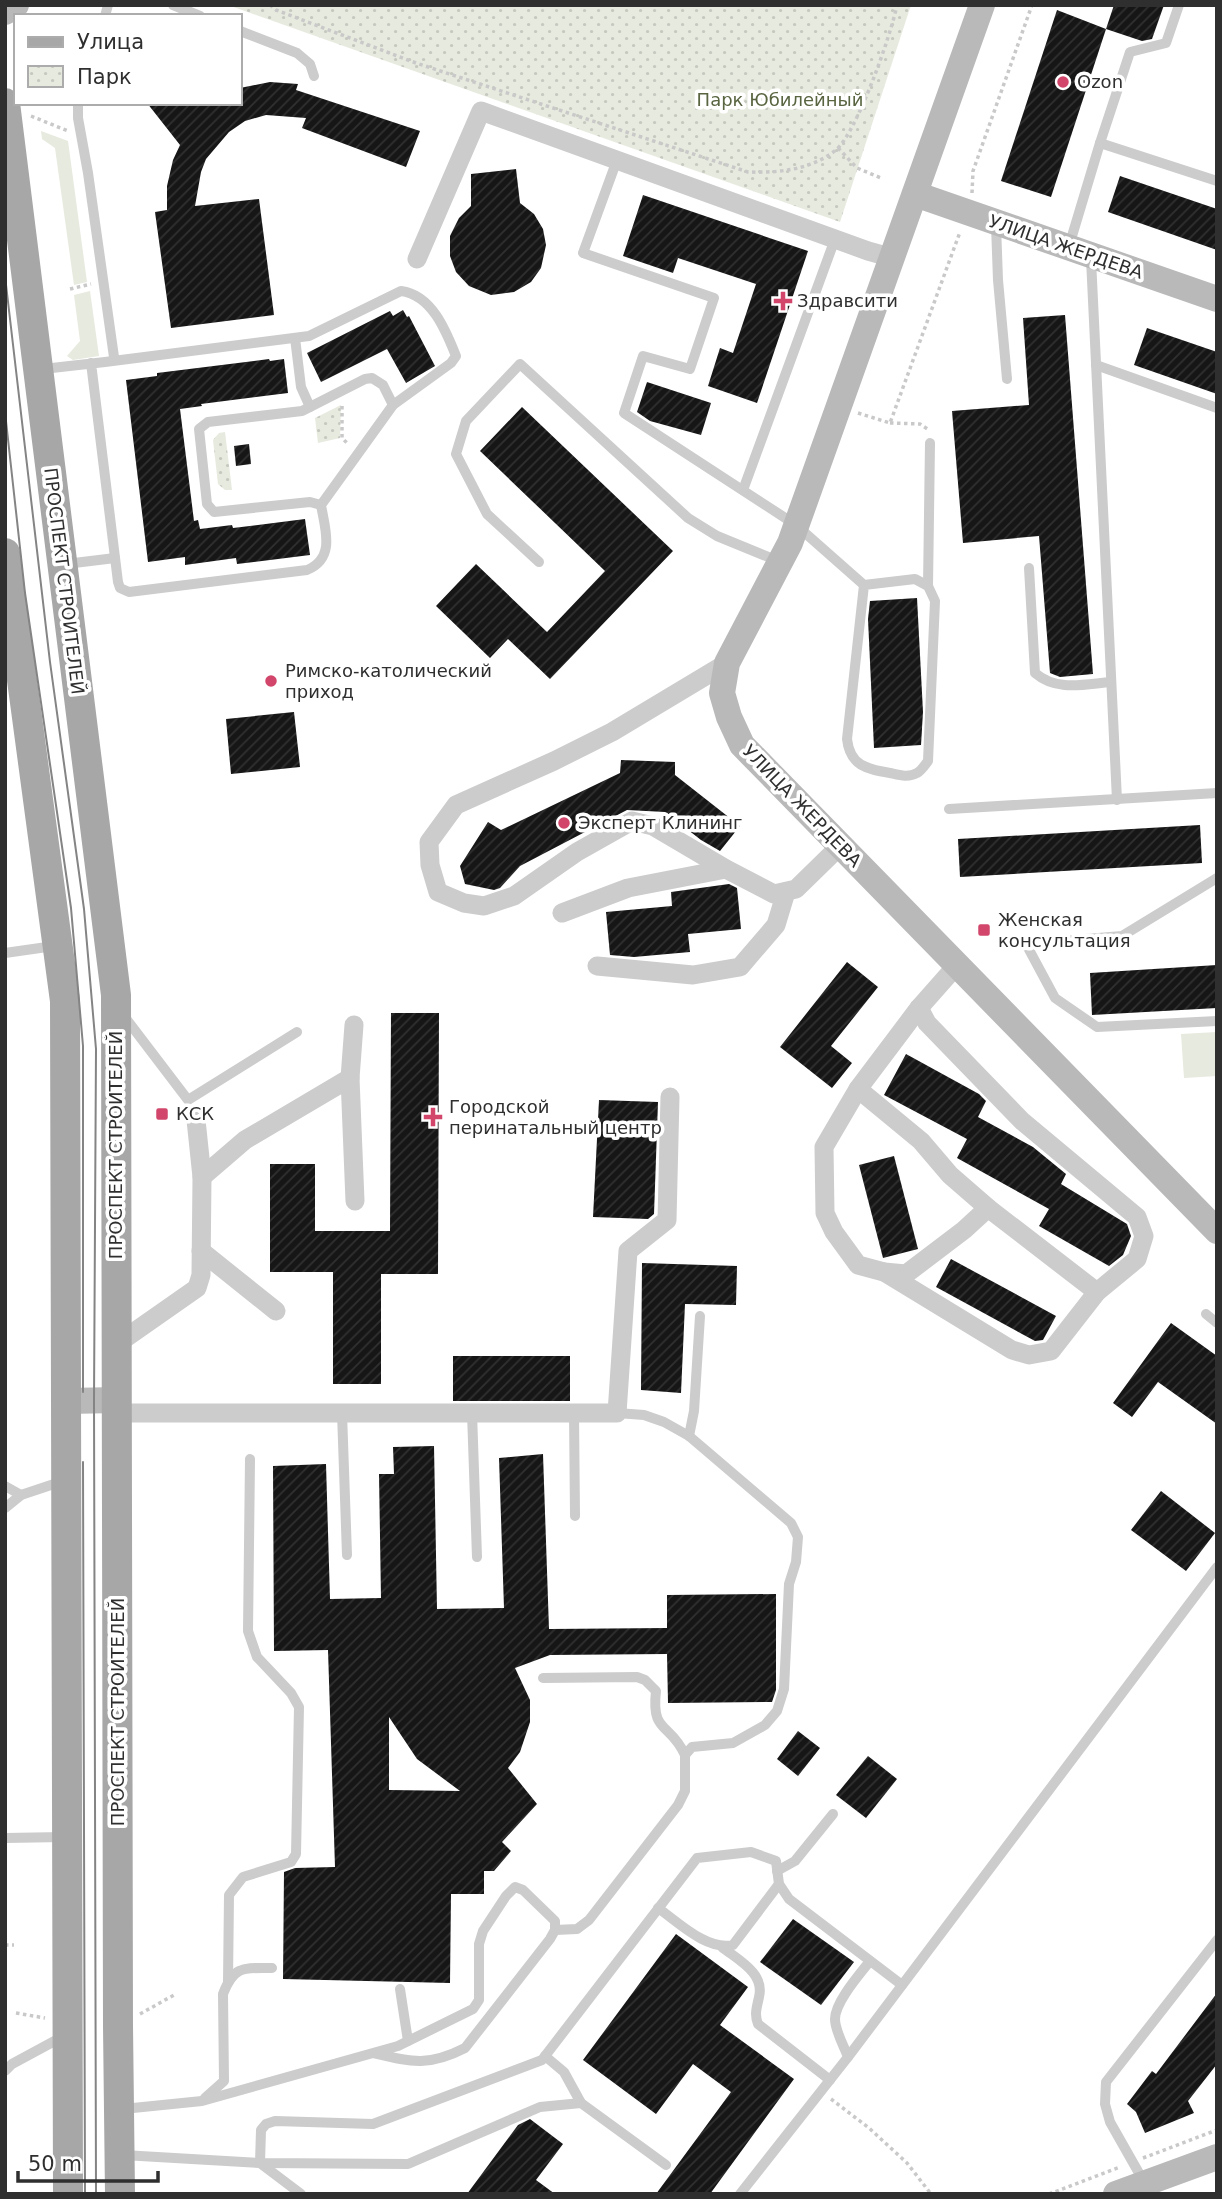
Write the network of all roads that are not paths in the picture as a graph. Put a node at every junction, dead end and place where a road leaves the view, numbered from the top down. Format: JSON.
{"nodes":[{"id":1,"x":16,"y":5,"type":"edge"},
{"id":2,"x":173,"y":5,"type":"edge"},
{"id":3,"x":982,"y":5,"type":"edge"},
{"id":4,"x":1179,"y":5,"type":"edge"},
{"id":5,"x":5,"y":12,"type":"edge"},
{"id":6,"x":195,"y":14,"type":"edge"},
{"id":7,"x":242,"y":32,"type":"edge"},
{"id":8,"x":314,"y":76,"type":"dead end"},
{"id":9,"x":78,"y":105,"type":"edge"},
{"id":10,"x":18,"y":109,"type":"edge"},
{"id":11,"x":1100,"y":143,"type":"junction"},
{"id":12,"x":617,"y":160,"type":"junction"},
{"id":13,"x":1217,"y":181,"type":"edge"},
{"id":14,"x":915,"y":194,"type":"junction"},
{"id":15,"x":996,"y":223,"type":"junction"},
{"id":16,"x":835,"y":239,"type":"junction"},
{"id":17,"x":1080,"y":251,"type":"junction"},
{"id":18,"x":893,"y":258,"type":"junction"},
{"id":19,"x":417,"y":259,"type":"dead end"},
{"id":20,"x":1217,"y":299,"type":"edge"},
{"id":21,"x":295,"y":338,"type":"junction"},
{"id":22,"x":114,"y":357,"type":"dead end"},
{"id":23,"x":91,"y":363,"type":"junction"},
{"id":24,"x":1096,"y":365,"type":"junction"},
{"id":25,"x":38,"y":370,"type":"junction"},
{"id":26,"x":1007,"y":379,"type":"dead end"},
{"id":27,"x":393,"y":405,"type":"junction"},
{"id":28,"x":310,"y":407,"type":"junction"},
{"id":29,"x":1217,"y":408,"type":"edge"},
{"id":30,"x":929,"y":443,"type":"road end"},
{"id":31,"x":743,"y":490,"type":"junction"},
{"id":32,"x":321,"y":505,"type":"junction"},
{"id":33,"x":796,"y":525,"type":"junction"},
{"id":34,"x":5,"y":553,"type":"edge"},
{"id":35,"x":115,"y":558,"type":"junction"},
{"id":36,"x":539,"y":562,"type":"dead end"},
{"id":37,"x":781,"y":562,"type":"junction"},
{"id":38,"x":62,"y":565,"type":"junction"},
{"id":39,"x":1029,"y":568,"type":"dead end"},
{"id":40,"x":864,"y":585,"type":"junction"},
{"id":41,"x":928,"y":586,"type":"junction"},
{"id":42,"x":9,"y":606,"type":"edge"},
{"id":43,"x":727,"y":663,"type":"junction"},
{"id":44,"x":1111,"y":682,"type":"junction"},
{"id":45,"x":1217,"y":793,"type":"edge"},
{"id":46,"x":1117,"y":800,"type":"junction"},
{"id":47,"x":949,"y":809,"type":"dead end"},
{"id":48,"x":840,"y":846,"type":"junction"},
{"id":49,"x":726,"y":869,"type":"junction"},
{"id":50,"x":1217,"y":878,"type":"edge"},
{"id":51,"x":786,"y":892,"type":"junction"},
{"id":52,"x":562,"y":913,"type":"dead end"},
{"id":53,"x":58,"y":946,"type":"junction"},
{"id":54,"x":5,"y":953,"type":"edge"},
{"id":55,"x":957,"y":965,"type":"junction"},
{"id":56,"x":597,"y":966,"type":"dead end"},
{"id":57,"x":116,"y":1004,"type":"junction"},
{"id":58,"x":919,"y":1009,"type":"junction"},
{"id":59,"x":1217,"y":1021,"type":"edge"},
{"id":60,"x":354,"y":1025,"type":"dead end"},
{"id":61,"x":297,"y":1032,"type":"dead end"},
{"id":62,"x":350,"y":1078,"type":"junction"},
{"id":63,"x":858,"y":1089,"type":"junction"},
{"id":64,"x":670,"y":1097,"type":"dead end"},
{"id":65,"x":196,"y":1120,"type":"dead end"},
{"id":66,"x":202,"y":1177,"type":"junction"},
{"id":67,"x":355,"y":1202,"type":"dead end"},
{"id":68,"x":988,"y":1208,"type":"junction"},
{"id":69,"x":1217,"y":1231,"type":"edge"},
{"id":70,"x":201,"y":1251,"type":"junction"},
{"id":71,"x":884,"y":1272,"type":"junction"},
{"id":72,"x":1097,"y":1292,"type":"junction"},
{"id":73,"x":276,"y":1311,"type":"dead end"},
{"id":74,"x":1206,"y":1314,"type":"dead end"},
{"id":75,"x":700,"y":1316,"type":"dead end"},
{"id":76,"x":1217,"y":1323,"type":"edge"},
{"id":77,"x":117,"y":1345,"type":"junction"},
{"id":78,"x":67,"y":1401,"type":"junction"},
{"id":79,"x":118,"y":1407,"type":"junction"},
{"id":80,"x":342,"y":1413,"type":"junction"},
{"id":81,"x":472,"y":1413,"type":"junction"},
{"id":82,"x":574,"y":1413,"type":"junction"},
{"id":83,"x":617,"y":1413,"type":"junction"},
{"id":84,"x":689,"y":1436,"type":"junction"},
{"id":85,"x":250,"y":1459,"type":"dead end"},
{"id":86,"x":67,"y":1479,"type":"junction"},
{"id":87,"x":5,"y":1486,"type":"edge"},
{"id":88,"x":21,"y":1495,"type":"junction"},
{"id":89,"x":5,"y":1508,"type":"edge"},
{"id":90,"x":575,"y":1516,"type":"dead end"},
{"id":91,"x":347,"y":1555,"type":"dead end"},
{"id":92,"x":477,"y":1557,"type":"dead end"},
{"id":93,"x":1217,"y":1567,"type":"edge"},
{"id":94,"x":543,"y":1678,"type":"dead end"},
{"id":95,"x":685,"y":1755,"type":"junction"},
{"id":96,"x":833,"y":1814,"type":"dead end"},
{"id":97,"x":69,"y":1836,"type":"junction"},
{"id":98,"x":5,"y":1838,"type":"edge"},
{"id":99,"x":778,"y":1871,"type":"junction"},
{"id":100,"x":779,"y":1884,"type":"junction"},
{"id":101,"x":659,"y":1908,"type":"junction"},
{"id":102,"x":555,"y":1930,"type":"junction"},
{"id":103,"x":1217,"y":1940,"type":"edge"},
{"id":104,"x":722,"y":1947,"type":"junction"},
{"id":105,"x":870,"y":1961,"type":"junction"},
{"id":106,"x":272,"y":1968,"type":"dead end"},
{"id":107,"x":228,"y":1982,"type":"junction"},
{"id":108,"x":902,"y":1985,"type":"junction"},
{"id":109,"x":400,"y":1989,"type":"dead end"},
{"id":110,"x":475,"y":2005,"type":"junction"},
{"id":111,"x":490,"y":2016,"type":"junction"},
{"id":112,"x":69,"y":2034,"type":"junction"},
{"id":113,"x":408,"y":2041,"type":"junction"},
{"id":114,"x":373,"y":2053,"type":"junction"},
{"id":115,"x":545,"y":2056,"type":"junction"},
{"id":116,"x":848,"y":2057,"type":"junction"},
{"id":117,"x":5,"y":2071,"type":"edge"},
{"id":118,"x":830,"y":2080,"type":"junction"},
{"id":119,"x":202,"y":2101,"type":"junction"},
{"id":120,"x":581,"y":2103,"type":"junction"},
{"id":121,"x":120,"y":2109,"type":"junction"},
{"id":122,"x":120,"y":2155,"type":"junction"},
{"id":123,"x":1217,"y":2157,"type":"edge"},
{"id":124,"x":260,"y":2163,"type":"junction"},
{"id":125,"x":666,"y":2165,"type":"dead end"},
{"id":126,"x":1144,"y":2182,"type":"junction"},
{"id":127,"x":68,"y":2194,"type":"edge"},
{"id":128,"x":120,"y":2194,"type":"edge"},
{"id":129,"x":301,"y":2194,"type":"edge"},
{"id":130,"x":740,"y":2194,"type":"edge"},
{"id":131,"x":1116,"y":2194,"type":"edge"}],
"edges":[{"from":1,"to":5,"type":"main road"},
{"from":2,"to":6,"type":"lane"},
{"from":3,"to":14,"type":"main road","name":"УЛИЦА ЖЕРДЕВА"},
{"from":4,"to":11,"type":"lane"},
{"from":7,"to":8,"type":"lane"},
{"from":9,"to":22,"type":"lane"},
{"from":10,"to":25,"type":"main road","name":"ПРОСПЕКТ СТРОИТЕЛЕЙ"},
{"from":11,"to":13,"type":"lane"},
{"from":11,"to":17,"type":"lane"},
{"from":12,"to":16,"type":"street"},
{"from":12,"to":19,"type":"street"},
{"from":12,"to":31,"type":"lane"},
{"from":14,"to":15,"type":"main road","name":"УЛИЦА ЖЕРДЕВА"},
{"from":14,"to":18,"type":"main road","name":"УЛИЦА ЖЕРДЕВА"},
{"from":15,"to":17,"type":"main road","name":"УЛИЦА ЖЕРДЕВА"},
{"from":15,"to":26,"type":"lane"},
{"from":16,"to":18,"type":"street"},
{"from":16,"to":31,"type":"lane"},
{"from":17,"to":20,"type":"main road","name":"УЛИЦА ЖЕРДЕВА"},
{"from":17,"to":24,"type":"lane"},
{"from":18,"to":33,"type":"main road","name":"УЛИЦА ЖЕРДЕВА"},
{"from":21,"to":23,"type":"lane"},
{"from":21,"to":27,"type":"lane"},
{"from":21,"to":28,"type":"lane"},
{"from":23,"to":25,"type":"lane"},
{"from":23,"to":35,"type":"lane"},
{"from":24,"to":29,"type":"lane"},
{"from":24,"to":44,"type":"lane"},
{"from":25,"to":38,"type":"main road","name":"ПРОСПЕКТ СТРОИТЕЛЕЙ"},
{"from":27,"to":28,"type":"lane"},
{"from":27,"to":32,"type":"lane"},
{"from":28,"to":32,"type":"lane"},
{"from":30,"to":41,"type":"lane"},
{"from":31,"to":33,"type":"lane"},
{"from":32,"to":35,"type":"lane"},
{"from":33,"to":37,"type":"main road","name":"УЛИЦА ЖЕРДЕВА"},
{"from":33,"to":40,"type":"lane"},
{"from":34,"to":42,"type":"main road"},
{"from":35,"to":38,"type":"lane"},
{"from":36,"to":37,"type":"lane"},
{"from":37,"to":43,"type":"main road","name":"УЛИЦА ЖЕРДЕВА"},
{"from":38,"to":57,"type":"main road","name":"ПРОСПЕКТ СТРОИТЕЛЕЙ"},
{"from":39,"to":44,"type":"lane"},
{"from":40,"to":41,"type":"lane"},
{"from":40,"to":41,"type":"lane"},
{"from":42,"to":53,"type":"main road"},
{"from":43,"to":48,"type":"main road","name":"УЛИЦА ЖЕРДЕВА"},
{"from":43,"to":49,"type":"street"},
{"from":44,"to":46,"type":"lane"},
{"from":45,"to":46,"type":"lane"},
{"from":46,"to":47,"type":"lane"},
{"from":48,"to":51,"type":"street"},
{"from":48,"to":55,"type":"main road","name":"УЛИЦА ЖЕРДЕВА"},
{"from":49,"to":51,"type":"street"},
{"from":49,"to":52,"type":"street"},
{"from":50,"to":59,"type":"lane"},
{"from":51,"to":56,"type":"street"},
{"from":53,"to":54,"type":"lane"},
{"from":53,"to":78,"type":"main road"},
{"from":55,"to":58,"type":"street"},
{"from":55,"to":69,"type":"main road","name":"УЛИЦА ЖЕРДЕВА"},
{"from":57,"to":61,"type":"lane"},
{"from":57,"to":77,"type":"main road","name":"ПРОСПЕКТ СТРОИТЕЛЕЙ"},
{"from":58,"to":63,"type":"street"},
{"from":58,"to":72,"type":"street"},
{"from":60,"to":62,"type":"street"},
{"from":62,"to":66,"type":"street"},
{"from":62,"to":67,"type":"street"},
{"from":63,"to":68,"type":"street"},
{"from":63,"to":71,"type":"street"},
{"from":64,"to":83,"type":"street"},
{"from":65,"to":66,"type":"street"},
{"from":66,"to":70,"type":"street"},
{"from":68,"to":71,"type":"street"},
{"from":68,"to":72,"type":"street"},
{"from":70,"to":73,"type":"street"},
{"from":70,"to":77,"type":"street"},
{"from":71,"to":72,"type":"street"},
{"from":74,"to":76,"type":"lane"},
{"from":75,"to":84,"type":"lane"},
{"from":77,"to":79,"type":"main road","name":"ПРОСПЕКТ СТРОИТЕЛЕЙ"},
{"from":78,"to":79,"type":"main road"},
{"from":78,"to":86,"type":"main road"},
{"from":79,"to":80,"type":"street"},
{"from":79,"to":121,"type":"main road","name":"ПРОСПЕКТ СТРОИТЕЛЕЙ"},
{"from":80,"to":81,"type":"street"},
{"from":80,"to":91,"type":"lane"},
{"from":81,"to":82,"type":"street"},
{"from":81,"to":92,"type":"lane"},
{"from":82,"to":83,"type":"street"},
{"from":82,"to":90,"type":"lane"},
{"from":83,"to":84,"type":"lane"},
{"from":84,"to":95,"type":"lane"},
{"from":85,"to":107,"type":"lane"},
{"from":86,"to":88,"type":"lane"},
{"from":86,"to":97,"type":"main road"},
{"from":87,"to":88,"type":"lane"},
{"from":88,"to":89,"type":"lane"},
{"from":93,"to":108,"type":"lane"},
{"from":94,"to":95,"type":"lane"},
{"from":95,"to":102,"type":"lane"},
{"from":96,"to":99,"type":"lane"},
{"from":97,"to":98,"type":"lane"},
{"from":97,"to":112,"type":"main road"},
{"from":99,"to":100,"type":"lane"},
{"from":99,"to":101,"type":"lane"},
{"from":100,"to":104,"type":"lane"},
{"from":100,"to":105,"type":"lane"},
{"from":101,"to":104,"type":"lane"},
{"from":101,"to":115,"type":"lane"},
{"from":102,"to":110,"type":"lane"},
{"from":102,"to":111,"type":"lane"},
{"from":103,"to":126,"type":"lane"},
{"from":104,"to":118,"type":"lane"},
{"from":105,"to":108,"type":"lane"},
{"from":105,"to":116,"type":"lane"},
{"from":106,"to":107,"type":"lane"},
{"from":107,"to":119,"type":"lane"},
{"from":108,"to":116,"type":"lane"},
{"from":109,"to":113,"type":"lane"},
{"from":110,"to":111,"type":"lane"},
{"from":110,"to":113,"type":"lane"},
{"from":111,"to":114,"type":"lane"},
{"from":112,"to":117,"type":"lane"},
{"from":112,"to":127,"type":"main road"},
{"from":113,"to":114,"type":"lane"},
{"from":114,"to":119,"type":"lane"},
{"from":115,"to":120,"type":"lane"},
{"from":115,"to":124,"type":"lane"},
{"from":116,"to":118,"type":"lane"},
{"from":118,"to":130,"type":"lane"},
{"from":119,"to":121,"type":"lane"},
{"from":120,"to":124,"type":"lane"},
{"from":120,"to":125,"type":"lane"},
{"from":121,"to":122,"type":"main road","name":"ПРОСПЕКТ СТРОИТЕЛЕЙ"},
{"from":122,"to":124,"type":"lane"},
{"from":122,"to":128,"type":"main road","name":"ПРОСПЕКТ СТРОИТЕЛЕЙ"},
{"from":123,"to":126,"type":"main road"},
{"from":124,"to":129,"type":"lane"},
{"from":126,"to":131,"type":"main road"}]}
